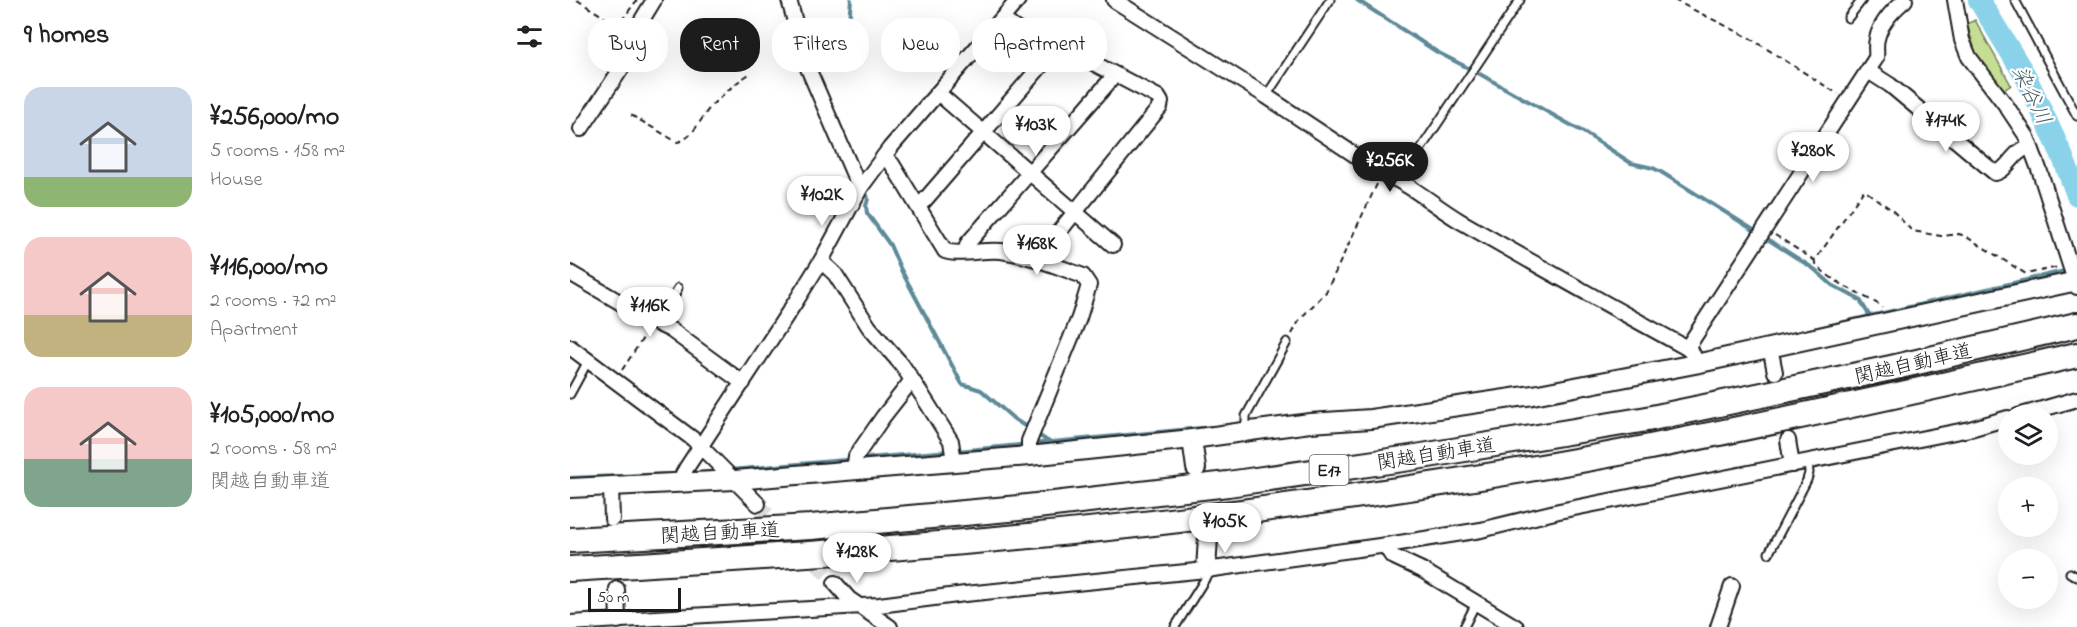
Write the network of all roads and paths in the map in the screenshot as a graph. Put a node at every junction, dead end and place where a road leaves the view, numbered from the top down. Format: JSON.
{"nodes":[{"id":1,"x":577,"y":0,"type":"edge"},
{"id":2,"x":637,"y":0,"type":"edge"},
{"id":3,"x":654,"y":0,"type":"edge"},
{"id":4,"x":789,"y":0,"type":"edge"},
{"id":5,"x":1018,"y":0,"type":"edge"},
{"id":6,"x":1114,"y":0,"type":"edge"},
{"id":7,"x":1330,"y":0,"type":"edge"},
{"id":8,"x":1520,"y":0,"type":"edge"},
{"id":9,"x":1674,"y":0,"type":"edge"},
{"id":10,"x":1862,"y":0,"type":"edge"},
{"id":11,"x":1905,"y":0,"type":"edge"},
{"id":12,"x":1955,"y":0,"type":"edge"},
{"id":13,"x":2015,"y":0,"type":"edge"},
{"id":14,"x":1003,"y":18,"type":"edge"},
{"id":15,"x":1848,"y":18,"type":"dead end"},
{"id":16,"x":972,"y":54,"type":"edge"},
{"id":17,"x":1107,"y":71,"type":"edge"},
{"id":18,"x":1868,"y":71,"type":"junction"},
{"id":19,"x":1036,"y":72,"type":"edge"},
{"id":20,"x":750,"y":73,"type":"dead end"},
{"id":21,"x":1115,"y":75,"type":"junction"},
{"id":22,"x":938,"y":93,"type":"junction"},
{"id":23,"x":1266,"y":96,"type":"junction"},
{"id":24,"x":1848,"y":101,"type":"junction"},
{"id":25,"x":631,"y":116,"type":"dead end"},
{"id":26,"x":2077,"y":116,"type":"edge"},
{"id":27,"x":581,"y":129,"type":"dead end"},
{"id":28,"x":984,"y":132,"type":"junction"},
{"id":29,"x":2030,"y":147,"type":"junction"},
{"id":30,"x":884,"y":156,"type":"junction"},
{"id":31,"x":1030,"y":173,"type":"junction"},
{"id":32,"x":1382,"y":173,"type":"junction"},
{"id":33,"x":1400,"y":180,"type":"junction"},
{"id":34,"x":861,"y":188,"type":"junction"},
{"id":35,"x":917,"y":205,"type":"junction"},
{"id":36,"x":1076,"y":213,"type":"junction"},
{"id":37,"x":1764,"y":229,"type":"junction"},
{"id":38,"x":1113,"y":245,"type":"dead end"},
{"id":39,"x":965,"y":252,"type":"junction"},
{"id":40,"x":1037,"y":259,"type":"junction"},
{"id":41,"x":1814,"y":260,"type":"junction"},
{"id":42,"x":821,"y":261,"type":"junction"},
{"id":43,"x":570,"y":273,"type":"edge"},
{"id":44,"x":2075,"y":278,"type":"edge"},
{"id":45,"x":678,"y":288,"type":"dead end"},
{"id":46,"x":1882,"y":308,"type":"dead end"},
{"id":47,"x":657,"y":324,"type":"junction"},
{"id":48,"x":2077,"y":325,"type":"edge"},
{"id":49,"x":1287,"y":342,"type":"joint"},
{"id":50,"x":570,"y":347,"type":"edge"},
{"id":51,"x":1770,"y":347,"type":"junction"},
{"id":52,"x":1688,"y":348,"type":"junction"},
{"id":53,"x":2077,"y":355,"type":"edge"},
{"id":54,"x":588,"y":361,"type":"junction"},
{"id":55,"x":1700,"y":363,"type":"junction"},
{"id":56,"x":1775,"y":372,"type":"dead end"},
{"id":57,"x":912,"y":380,"type":"junction"},
{"id":58,"x":615,"y":381,"type":"junction"},
{"id":59,"x":743,"y":383,"type":"junction"},
{"id":60,"x":570,"y":394,"type":"edge"},
{"id":61,"x":2077,"y":399,"type":"edge"},
{"id":62,"x":2056,"y":405,"type":"edge"},
{"id":63,"x":1998,"y":421,"type":"edge"},
{"id":64,"x":1246,"y":431,"type":"junction"},
{"id":65,"x":1192,"y":439,"type":"junction"},
{"id":66,"x":1788,"y":440,"type":"dead end"},
{"id":67,"x":700,"y":446,"type":"junction"},
{"id":68,"x":1029,"y":456,"type":"junction"},
{"id":69,"x":954,"y":462,"type":"junction"},
{"id":70,"x":1808,"y":462,"type":"junction"},
{"id":71,"x":1792,"y":465,"type":"junction"},
{"id":72,"x":1196,"y":468,"type":"dead end"},
{"id":73,"x":854,"y":470,"type":"junction"},
{"id":74,"x":735,"y":480,"type":"junction"},
{"id":75,"x":682,"y":484,"type":"junction"},
{"id":76,"x":611,"y":487,"type":"junction"},
{"id":77,"x":570,"y":488,"type":"edge"},
{"id":78,"x":758,"y":504,"type":"tunnel mouth"},
{"id":79,"x":612,"y":519,"type":"tunnel mouth"},
{"id":80,"x":1208,"y":537,"type":"dead end"},
{"id":81,"x":570,"y":540,"type":"edge"},
{"id":82,"x":1387,"y":545,"type":"junction"},
{"id":83,"x":1769,"y":553,"type":"dead end"},
{"id":84,"x":570,"y":569,"type":"edge"},
{"id":85,"x":1206,"y":570,"type":"junction"},
{"id":86,"x":2070,"y":573,"type":"dead end"},
{"id":87,"x":2077,"y":577,"type":"edge"},
{"id":88,"x":835,"y":584,"type":"tunnel mouth"},
{"id":89,"x":1732,"y":586,"type":"dead end"},
{"id":90,"x":617,"y":590,"type":"tunnel mouth"},
{"id":91,"x":1476,"y":603,"type":"junction"},
{"id":92,"x":862,"y":607,"type":"junction"},
{"id":93,"x":618,"y":621,"type":"junction"},
{"id":94,"x":703,"y":622,"type":"edge"},
{"id":95,"x":573,"y":625,"type":"edge"},
{"id":96,"x":890,"y":627,"type":"edge"},
{"id":97,"x":1175,"y":627,"type":"edge"},
{"id":98,"x":1464,"y":627,"type":"edge"},
{"id":99,"x":1516,"y":627,"type":"edge"},
{"id":100,"x":1720,"y":627,"type":"edge"}],
"edges":[{"from":1,"to":2,"type":"path"},
{"from":3,"to":27,"type":"street"},
{"from":4,"to":34,"type":"street"},
{"from":5,"to":14,"type":"street"},
{"from":6,"to":23,"type":"street"},
{"from":7,"to":23,"type":"lane"},
{"from":8,"to":33,"type":"lane"},
{"from":9,"to":24,"type":"path"},
{"from":10,"to":15,"type":"lane"},
{"from":11,"to":18,"type":"street"},
{"from":12,"to":29,"type":"street"},
{"from":13,"to":26,"type":"lane"},
{"from":16,"to":22,"type":"street"},
{"from":17,"to":21,"type":"street"},
{"from":18,"to":24,"type":"street"},
{"from":18,"to":29,"type":"street"},
{"from":19,"to":28,"type":"street"},
{"from":20,"to":25,"type":"path"},
{"from":21,"to":31,"type":"street"},
{"from":21,"to":36,"type":"street"},
{"from":22,"to":28,"type":"street"},
{"from":22,"to":30,"type":"street"},
{"from":23,"to":32,"type":"street"},
{"from":24,"to":37,"type":"street"},
{"from":28,"to":31,"type":"street"},
{"from":28,"to":35,"type":"street"},
{"from":29,"to":44,"type":"street"},
{"from":30,"to":34,"type":"street"},
{"from":30,"to":35,"type":"street"},
{"from":31,"to":36,"type":"street"},
{"from":31,"to":39,"type":"street"},
{"from":32,"to":33,"type":"street"},
{"from":32,"to":49,"type":"path"},
{"from":33,"to":52,"type":"street"},
{"from":34,"to":42,"type":"street"},
{"from":35,"to":39,"type":"street"},
{"from":36,"to":38,"type":"street"},
{"from":36,"to":40,"type":"street"},
{"from":37,"to":41,"type":"path"},
{"from":37,"to":52,"type":"street"},
{"from":39,"to":40,"type":"street"},
{"from":40,"to":68,"type":"street"},
{"from":41,"to":44,"type":"path"},
{"from":41,"to":46,"type":"path"},
{"from":42,"to":57,"type":"street"},
{"from":42,"to":59,"type":"street"},
{"from":43,"to":47,"type":"street"},
{"from":44,"to":51,"type":"street"},
{"from":45,"to":47,"type":"lane"},
{"from":47,"to":58,"type":"path"},
{"from":47,"to":59,"type":"street"},
{"from":48,"to":81,"type":"highway","name":"関越自動車道","number":"E17"},
{"from":49,"to":64,"type":"lane"},
{"from":50,"to":54,"type":"street"},
{"from":51,"to":55,"type":"street"},
{"from":51,"to":56,"type":"street"},
{"from":52,"to":55,"type":"street"},
{"from":53,"to":84,"type":"highway","name":"関越自動車道","number":"E17"},
{"from":54,"to":58,"type":"street"},
{"from":54,"to":60,"type":"lane"},
{"from":55,"to":64,"type":"street"},
{"from":57,"to":69,"type":"street"},
{"from":57,"to":73,"type":"street"},
{"from":58,"to":67,"type":"street"},
{"from":59,"to":67,"type":"street"},
{"from":61,"to":62,"type":"street"},
{"from":63,"to":70,"type":"street"},
{"from":64,"to":65,"type":"street"},
{"from":65,"to":68,"type":"street"},
{"from":65,"to":72,"type":"street"},
{"from":66,"to":71,"type":"street"},
{"from":67,"to":74,"type":"street"},
{"from":67,"to":75,"type":"street"},
{"from":68,"to":69,"type":"street"},
{"from":69,"to":73,"type":"street"},
{"from":70,"to":71,"type":"street"},
{"from":70,"to":83,"type":"lane"},
{"from":71,"to":82,"type":"street"},
{"from":73,"to":74,"type":"street"},
{"from":74,"to":75,"type":"street"},
{"from":74,"to":78,"type":"street"},
{"from":75,"to":76,"type":"street"},
{"from":76,"to":77,"type":"street"},
{"from":76,"to":79,"type":"street"},
{"from":80,"to":85,"type":"street"},
{"from":82,"to":85,"type":"street"},
{"from":82,"to":91,"type":"street"},
{"from":85,"to":92,"type":"street"},
{"from":85,"to":97,"type":"lane"},
{"from":86,"to":87,"type":"lane"},
{"from":88,"to":92,"type":"street"},
{"from":89,"to":100,"type":"street"},
{"from":90,"to":93,"type":"street"},
{"from":91,"to":98,"type":"lane"},
{"from":91,"to":99,"type":"street"},
{"from":92,"to":94,"type":"street"},
{"from":92,"to":96,"type":"street"},
{"from":93,"to":94,"type":"street"},
{"from":93,"to":95,"type":"street"}]}
